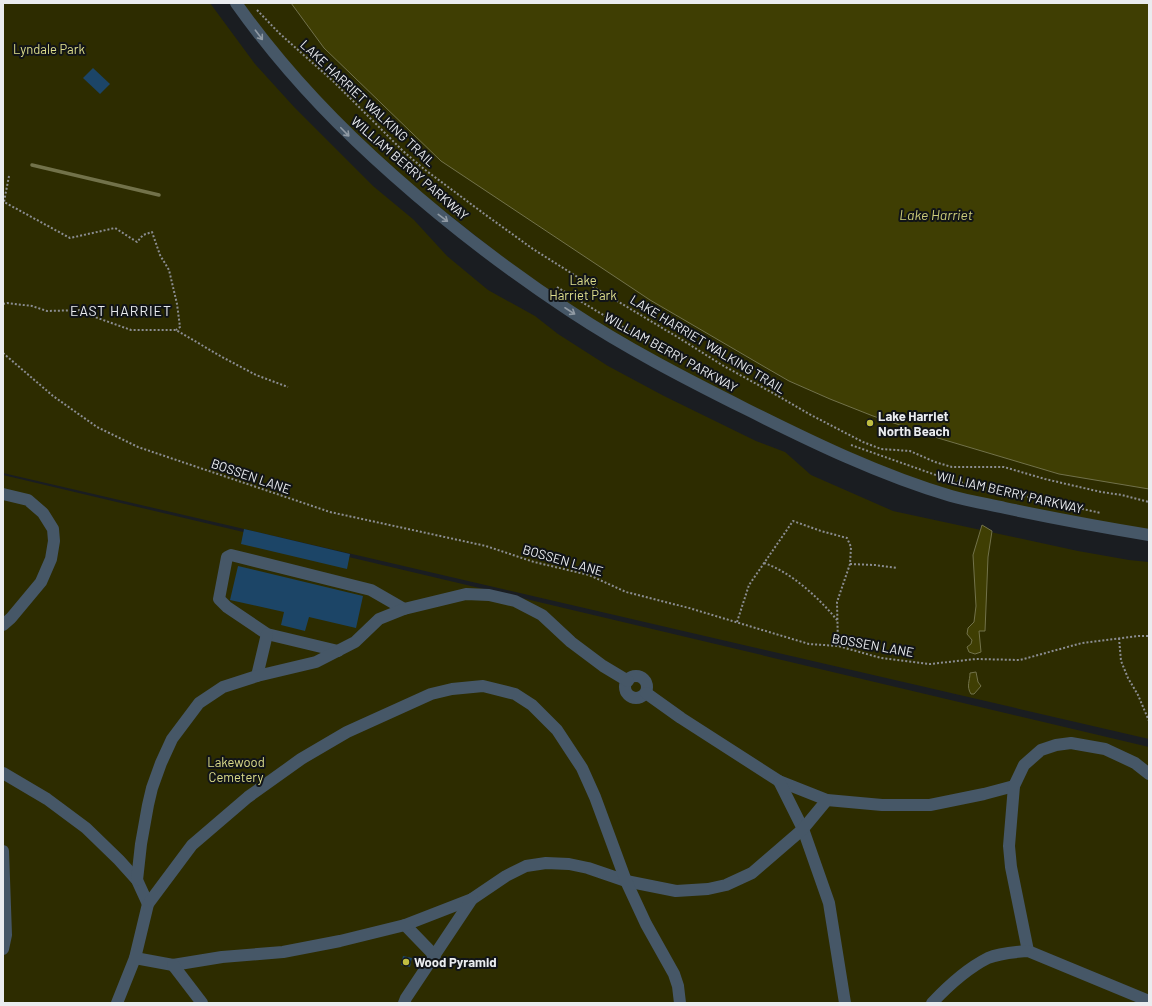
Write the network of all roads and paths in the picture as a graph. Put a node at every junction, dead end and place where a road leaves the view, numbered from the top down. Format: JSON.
{"nodes":[{"id":1,"x":236,"y":3,"type":"edge"},
{"id":2,"x":253,"y":4,"type":"dead end"},
{"id":3,"x":8,"y":176,"type":"dead end"},
{"id":4,"x":551,"y":283,"type":"dead end"},
{"id":5,"x":3,"y":304,"type":"edge"},
{"id":6,"x":176,"y":330,"type":"junction"},
{"id":7,"x":3,"y":353,"type":"edge"},
{"id":8,"x":668,"y":354,"type":"dead end"},
{"id":9,"x":288,"y":387,"type":"dead end"},
{"id":10,"x":846,"y":442,"type":"dead end"},
{"id":11,"x":3,"y":494,"type":"edge"},
{"id":12,"x":1149,"y":502,"type":"edge"},
{"id":13,"x":1103,"y":514,"type":"dead end"},
{"id":14,"x":1149,"y":535,"type":"edge"},
{"id":15,"x":764,"y":563,"type":"junction"},
{"id":16,"x":850,"y":564,"type":"junction"},
{"id":17,"x":897,"y":568,"type":"dead end"},
{"id":18,"x":404,"y":608,"type":"junction"},
{"id":19,"x":837,"y":621,"type":"junction"},
{"id":20,"x":737,"y":623,"type":"junction"},
{"id":21,"x":3,"y":625,"type":"edge"},
{"id":22,"x":267,"y":634,"type":"junction"},
{"id":23,"x":1149,"y":636,"type":"edge"},
{"id":24,"x":1119,"y":638,"type":"junction"},
{"id":25,"x":838,"y":646,"type":"junction"},
{"id":26,"x":338,"y":651,"type":"junction"},
{"id":27,"x":257,"y":676,"type":"junction"},
{"id":28,"x":1149,"y":721,"type":"edge"},
{"id":29,"x":3,"y":773,"type":"edge"},
{"id":30,"x":1149,"y":774,"type":"edge"},
{"id":31,"x":779,"y":781,"type":"junction"},
{"id":32,"x":1014,"y":786,"type":"junction"},
{"id":33,"x":827,"y":800,"type":"junction"},
{"id":34,"x":803,"y":829,"type":"junction"},
{"id":35,"x":3,"y":851,"type":"edge"},
{"id":36,"x":137,"y":880,"type":"junction"},
{"id":37,"x":626,"y":881,"type":"junction"},
{"id":38,"x":472,"y":899,"type":"junction"},
{"id":39,"x":148,"y":904,"type":"junction"},
{"id":40,"x":405,"y":925,"type":"junction"},
{"id":41,"x":3,"y":949,"type":"edge"},
{"id":42,"x":1028,"y":951,"type":"junction"},
{"id":43,"x":434,"y":956,"type":"junction"},
{"id":44,"x":135,"y":958,"type":"junction"},
{"id":45,"x":173,"y":965,"type":"junction"},
{"id":46,"x":1149,"y":1001,"type":"edge"},
{"id":47,"x":117,"y":1003,"type":"edge"},
{"id":48,"x":202,"y":1003,"type":"edge"},
{"id":49,"x":404,"y":1003,"type":"edge"},
{"id":50,"x":680,"y":1003,"type":"edge"},
{"id":51,"x":845,"y":1003,"type":"edge"},
{"id":52,"x":932,"y":1003,"type":"edge"}],
"edges":[{"from":1,"to":14,"type":"street","name":"WILLIAM BERRY PARKWAY","one_way":true},
{"from":2,"to":12,"type":"path","name":"LAKE HARRIET WALKING TRAIL"},
{"from":3,"to":6,"type":"path"},
{"from":4,"to":8,"type":"path"},
{"from":5,"to":6,"type":"path"},
{"from":6,"to":9,"type":"path"},
{"from":7,"to":20,"type":"path","name":"BOSSEN LANE"},
{"from":10,"to":13,"type":"path"},
{"from":11,"to":21,"type":"street"},
{"from":15,"to":16,"type":"path"},
{"from":15,"to":19,"type":"path"},
{"from":15,"to":20,"type":"path"},
{"from":16,"to":17,"type":"path"},
{"from":16,"to":19,"type":"path"},
{"from":18,"to":22,"type":"street"},
{"from":18,"to":26,"type":"street"},
{"from":18,"to":31,"type":"street"},
{"from":19,"to":25,"type":"path"},
{"from":20,"to":25,"type":"path","name":"BOSSEN LANE"},
{"from":22,"to":26,"type":"street"},
{"from":22,"to":27,"type":"street"},
{"from":23,"to":24,"type":"path","name":"BOSSEN LANE"},
{"from":24,"to":25,"type":"path","name":"BOSSEN LANE"},
{"from":24,"to":28,"type":"path"},
{"from":26,"to":27,"type":"street"},
{"from":27,"to":36,"type":"street"},
{"from":29,"to":36,"type":"street"},
{"from":30,"to":32,"type":"street"},
{"from":31,"to":33,"type":"street"},
{"from":31,"to":34,"type":"street"},
{"from":32,"to":33,"type":"street"},
{"from":32,"to":42,"type":"street"},
{"from":33,"to":34,"type":"street"},
{"from":34,"to":37,"type":"street"},
{"from":34,"to":51,"type":"street"},
{"from":35,"to":41,"type":"street"},
{"from":36,"to":39,"type":"street"},
{"from":37,"to":38,"type":"street"},
{"from":37,"to":39,"type":"street"},
{"from":37,"to":50,"type":"street"},
{"from":38,"to":40,"type":"street"},
{"from":38,"to":43,"type":"street"},
{"from":39,"to":44,"type":"street"},
{"from":40,"to":43,"type":"street"},
{"from":40,"to":45,"type":"street"},
{"from":42,"to":46,"type":"street"},
{"from":42,"to":52,"type":"street"},
{"from":43,"to":49,"type":"street"},
{"from":44,"to":45,"type":"street"},
{"from":44,"to":47,"type":"street"},
{"from":45,"to":48,"type":"street"}]}
